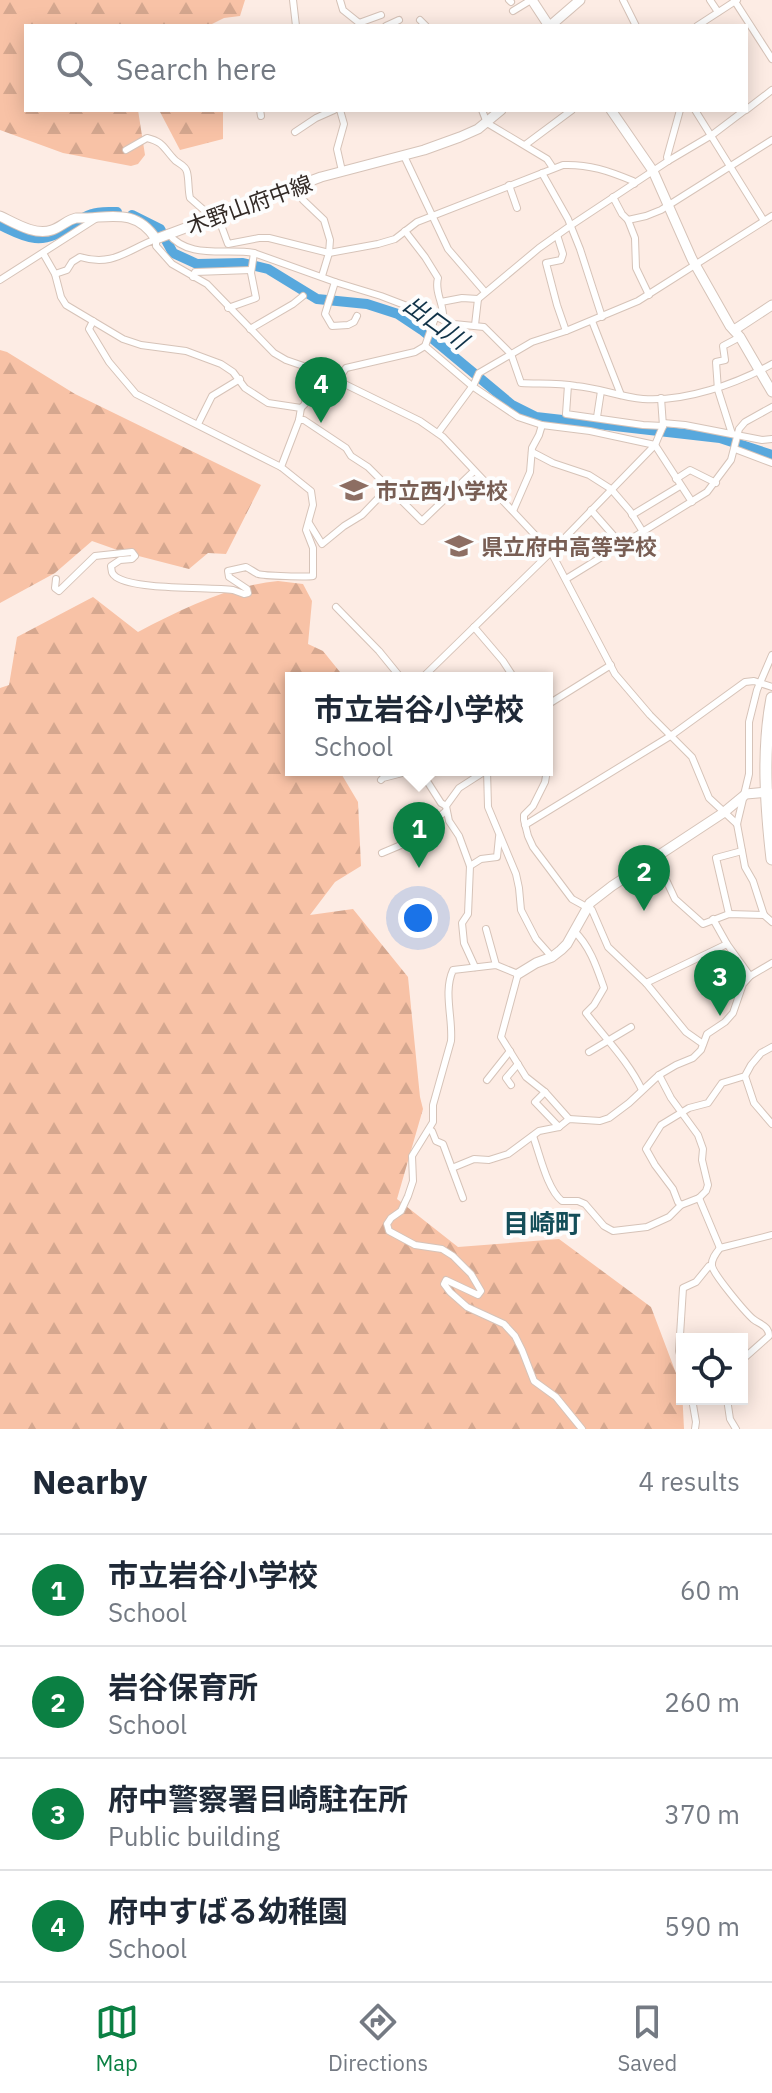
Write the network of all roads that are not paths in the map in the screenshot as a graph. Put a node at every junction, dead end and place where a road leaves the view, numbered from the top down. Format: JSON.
{"nodes":[{"id":1,"x":293,"y":0,"type":"edge"},
{"id":2,"x":340,"y":0,"type":"edge"},
{"id":3,"x":532,"y":0,"type":"edge"},
{"id":4,"x":580,"y":0,"type":"edge"},
{"id":5,"x":623,"y":0,"type":"edge"},
{"id":6,"x":710,"y":0,"type":"edge"},
{"id":7,"x":735,"y":0,"type":"edge"},
{"id":8,"x":511,"y":4,"type":"edge"},
{"id":9,"x":718,"y":12,"type":"junction"},
{"id":10,"x":381,"y":15,"type":"dead end"},
{"id":11,"x":399,"y":20,"type":"dead end"},
{"id":12,"x":420,"y":20,"type":"dead end"},
{"id":13,"x":296,"y":24,"type":"edge"},
{"id":14,"x":361,"y":24,"type":"edge"},
{"id":15,"x":390,"y":24,"type":"edge"},
{"id":16,"x":424,"y":24,"type":"edge"},
{"id":17,"x":548,"y":24,"type":"edge"},
{"id":18,"x":551,"y":24,"type":"edge"},
{"id":19,"x":635,"y":24,"type":"edge"},
{"id":20,"x":701,"y":24,"type":"edge"},
{"id":21,"x":772,"y":59,"type":"edge"},
{"id":22,"x":772,"y":90,"type":"edge"},
{"id":23,"x":748,"y":108,"type":"edge"},
{"id":24,"x":332,"y":112,"type":"edge"},
{"id":25,"x":338,"y":112,"type":"edge"},
{"id":26,"x":483,"y":112,"type":"edge"},
{"id":27,"x":499,"y":112,"type":"edge"},
{"id":28,"x":569,"y":112,"type":"edge"},
{"id":29,"x":612,"y":112,"type":"edge"},
{"id":30,"x":679,"y":112,"type":"edge"},
{"id":31,"x":696,"y":112,"type":"edge"},
{"id":32,"x":743,"y":112,"type":"edge"},
{"id":33,"x":487,"y":123,"type":"junction"},
{"id":34,"x":295,"y":132,"type":"dead end"},
{"id":35,"x":712,"y":135,"type":"junction"},
{"id":36,"x":772,"y":140,"type":"edge"},
{"id":37,"x":525,"y":145,"type":"junction"},
{"id":38,"x":126,"y":150,"type":"dead end"},
{"id":39,"x":404,"y":156,"type":"junction"},
{"id":40,"x":547,"y":159,"type":"junction"},
{"id":41,"x":668,"y":161,"type":"junction"},
{"id":42,"x":563,"y":165,"type":"junction"},
{"id":43,"x":730,"y":166,"type":"junction"},
{"id":44,"x":553,"y":168,"type":"junction"},
{"id":45,"x":342,"y":171,"type":"junction"},
{"id":46,"x":653,"y":171,"type":"junction"},
{"id":47,"x":542,"y":173,"type":"junction"},
{"id":48,"x":634,"y":184,"type":"junction"},
{"id":49,"x":298,"y":185,"type":"junction"},
{"id":50,"x":509,"y":185,"type":"junction"},
{"id":51,"x":613,"y":197,"type":"junction"},
{"id":52,"x":668,"y":206,"type":"junction"},
{"id":53,"x":517,"y":208,"type":"dead end"},
{"id":54,"x":0,"y":216,"type":"edge"},
{"id":55,"x":100,"y":216,"type":"junction"},
{"id":56,"x":433,"y":216,"type":"junction"},
{"id":57,"x":772,"y":216,"type":"edge"},
{"id":58,"x":211,"y":218,"type":"junction"},
{"id":59,"x":628,"y":220,"type":"junction"},
{"id":60,"x":764,"y":221,"type":"junction"},
{"id":61,"x":570,"y":226,"type":"junction"},
{"id":62,"x":405,"y":231,"type":"junction"},
{"id":63,"x":557,"y":235,"type":"junction"},
{"id":64,"x":161,"y":237,"type":"junction"},
{"id":65,"x":43,"y":253,"type":"junction"},
{"id":66,"x":329,"y":253,"type":"junction"},
{"id":67,"x":254,"y":256,"type":"junction"},
{"id":68,"x":696,"y":265,"type":"junction"},
{"id":69,"x":251,"y":270,"type":"junction"},
{"id":70,"x":55,"y":274,"type":"junction"},
{"id":71,"x":322,"y":276,"type":"junction"},
{"id":72,"x":193,"y":277,"type":"junction"},
{"id":73,"x":0,"y":280,"type":"edge"},
{"id":74,"x":335,"y":282,"type":"junction"},
{"id":75,"x":485,"y":292,"type":"junction"},
{"id":76,"x":649,"y":295,"type":"junction"},
{"id":77,"x":303,"y":296,"type":"dead end"},
{"id":78,"x":478,"y":299,"type":"junction"},
{"id":79,"x":441,"y":302,"type":"junction"},
{"id":80,"x":772,"y":305,"type":"edge"},
{"id":81,"x":228,"y":308,"type":"junction"},
{"id":82,"x":357,"y":316,"type":"dead end"},
{"id":83,"x":602,"y":317,"type":"junction"},
{"id":84,"x":439,"y":319,"type":"junction"},
{"id":85,"x":93,"y":321,"type":"junction"},
{"id":86,"x":592,"y":321,"type":"junction"},
{"id":87,"x":475,"y":325,"type":"junction"},
{"id":88,"x":250,"y":329,"type":"junction"},
{"id":89,"x":566,"y":331,"type":"junction"},
{"id":90,"x":737,"y":334,"type":"junction"},
{"id":91,"x":425,"y":346,"type":"junction"},
{"id":92,"x":511,"y":354,"type":"junction"},
{"id":93,"x":772,"y":364,"type":"edge"},
{"id":94,"x":318,"y":371,"type":"junction"},
{"id":95,"x":760,"y":372,"type":"junction"},
{"id":96,"x":240,"y":379,"type":"junction"},
{"id":97,"x":337,"y":381,"type":"junction"},
{"id":98,"x":473,"y":385,"type":"junction"},
{"id":99,"x":568,"y":385,"type":"junction"},
{"id":100,"x":718,"y":388,"type":"junction"},
{"id":101,"x":601,"y":391,"type":"junction"},
{"id":102,"x":772,"y":392,"type":"edge"},
{"id":103,"x":621,"y":395,"type":"junction"},
{"id":104,"x":661,"y":398,"type":"junction"},
{"id":105,"x":772,"y":407,"type":"edge"},
{"id":106,"x":301,"y":408,"type":"junction"},
{"id":107,"x":597,"y":417,"type":"junction"},
{"id":108,"x":299,"y":420,"type":"junction"},
{"id":109,"x":198,"y":424,"type":"junction"},
{"id":110,"x":663,"y":424,"type":"junction"},
{"id":111,"x":542,"y":425,"type":"junction"},
{"id":112,"x":438,"y":433,"type":"junction"},
{"id":113,"x":735,"y":434,"type":"junction"},
{"id":114,"x":772,"y":439,"type":"edge"},
{"id":115,"x":657,"y":442,"type":"junction"},
{"id":116,"x":735,"y":449,"type":"junction"},
{"id":117,"x":532,"y":452,"type":"junction"},
{"id":118,"x":772,"y":463,"type":"edge"},
{"id":119,"x":281,"y":467,"type":"junction"},
{"id":120,"x":474,"y":471,"type":"junction"},
{"id":121,"x":678,"y":483,"type":"junction"},
{"id":122,"x":716,"y":483,"type":"junction"},
{"id":123,"x":388,"y":488,"type":"junction"},
{"id":124,"x":611,"y":489,"type":"junction"},
{"id":125,"x":692,"y":502,"type":"junction"},
{"id":126,"x":591,"y":510,"type":"junction"},
{"id":127,"x":513,"y":511,"type":"junction"},
{"id":128,"x":632,"y":515,"type":"junction"},
{"id":129,"x":309,"y":523,"type":"junction"},
{"id":130,"x":643,"y":532,"type":"junction"},
{"id":131,"x":322,"y":544,"type":"junction"},
{"id":132,"x":313,"y":548,"type":"junction"},
{"id":133,"x":611,"y":551,"type":"junction"},
{"id":134,"x":551,"y":552,"type":"junction"},
{"id":135,"x":56,"y":579,"type":"dead end"},
{"id":136,"x":566,"y":579,"type":"junction"},
{"id":137,"x":336,"y":607,"type":"dead end"},
{"id":138,"x":474,"y":627,"type":"junction"},
{"id":139,"x":772,"y":655,"type":"edge"},
{"id":140,"x":611,"y":665,"type":"junction"},
{"id":141,"x":396,"y":672,"type":"edge"},
{"id":142,"x":428,"y":672,"type":"edge"},
{"id":143,"x":510,"y":672,"type":"edge"},
{"id":144,"x":761,"y":682,"type":"junction"},
{"id":145,"x":772,"y":687,"type":"edge"},
{"id":146,"x":772,"y":698,"type":"edge"},
{"id":147,"x":553,"y":701,"type":"edge"},
{"id":148,"x":672,"y":735,"type":"junction"},
{"id":149,"x":388,"y":776,"type":"edge"},
{"id":150,"x":421,"y":776,"type":"edge"},
{"id":151,"x":478,"y":776,"type":"edge"},
{"id":152,"x":487,"y":776,"type":"edge"},
{"id":153,"x":546,"y":776,"type":"edge"},
{"id":154,"x":381,"y":780,"type":"dead end"},
{"id":155,"x":768,"y":792,"type":"junction"},
{"id":156,"x":743,"y":797,"type":"junction"},
{"id":157,"x":446,"y":808,"type":"junction"},
{"id":158,"x":723,"y":813,"type":"junction"},
{"id":159,"x":737,"y":824,"type":"junction"},
{"id":160,"x":525,"y":825,"type":"junction"},
{"id":161,"x":499,"y":837,"type":"junction"},
{"id":162,"x":464,"y":850,"type":"junction"},
{"id":163,"x":742,"y":851,"type":"junction"},
{"id":164,"x":382,"y":853,"type":"dead end"},
{"id":165,"x":655,"y":856,"type":"junction"},
{"id":166,"x":481,"y":859,"type":"junction"},
{"id":167,"x":772,"y":859,"type":"edge"},
{"id":168,"x":470,"y":866,"type":"junction"},
{"id":169,"x":588,"y":907,"type":"junction"},
{"id":170,"x":729,"y":914,"type":"junction"},
{"id":171,"x":764,"y":915,"type":"junction"},
{"id":172,"x":713,"y":919,"type":"junction"},
{"id":173,"x":772,"y":922,"type":"edge"},
{"id":174,"x":486,"y":929,"type":"dead end"},
{"id":175,"x":574,"y":931,"type":"junction"},
{"id":176,"x":727,"y":944,"type":"junction"},
{"id":177,"x":552,"y":957,"type":"junction"},
{"id":178,"x":772,"y":963,"type":"edge"},
{"id":179,"x":496,"y":965,"type":"junction"},
{"id":180,"x":475,"y":967,"type":"junction"},
{"id":181,"x":518,"y":974,"type":"junction"},
{"id":182,"x":750,"y":976,"type":"junction"},
{"id":183,"x":646,"y":983,"type":"junction"},
{"id":184,"x":631,"y":1027,"type":"dead end"},
{"id":185,"x":606,"y":1041,"type":"junction"},
{"id":186,"x":703,"y":1044,"type":"junction"},
{"id":187,"x":772,"y":1047,"type":"edge"},
{"id":188,"x":510,"y":1051,"type":"junction"},
{"id":189,"x":589,"y":1052,"type":"dead end"},
{"id":190,"x":518,"y":1064,"type":"junction"},
{"id":191,"x":659,"y":1075,"type":"junction"},
{"id":192,"x":745,"y":1076,"type":"junction"},
{"id":193,"x":487,"y":1080,"type":"dead end"},
{"id":194,"x":511,"y":1085,"type":"dead end"},
{"id":195,"x":642,"y":1090,"type":"junction"},
{"id":196,"x":545,"y":1092,"type":"junction"},
{"id":197,"x":682,"y":1113,"type":"junction"},
{"id":198,"x":569,"y":1119,"type":"junction"},
{"id":199,"x":772,"y":1124,"type":"edge"},
{"id":200,"x":559,"y":1127,"type":"junction"},
{"id":201,"x":429,"y":1130,"type":"junction"},
{"id":202,"x":533,"y":1136,"type":"junction"},
{"id":203,"x":452,"y":1168,"type":"junction"},
{"id":204,"x":463,"y":1198,"type":"dead end"},
{"id":205,"x":699,"y":1198,"type":"junction"},
{"id":206,"x":681,"y":1205,"type":"junction"},
{"id":207,"x":772,"y":1235,"type":"edge"},
{"id":208,"x":720,"y":1248,"type":"junction"},
{"id":209,"x":712,"y":1266,"type":"junction"},
{"id":210,"x":680,"y":1333,"type":"edge"},
{"id":211,"x":770,"y":1338,"type":"edge"},
{"id":212,"x":748,"y":1355,"type":"edge"},
{"id":213,"x":693,"y":1405,"type":"edge"},
{"id":214,"x":728,"y":1405,"type":"edge"},
{"id":215,"x":582,"y":1429,"type":"edge"},
{"id":216,"x":695,"y":1429,"type":"edge"},
{"id":217,"x":736,"y":1429,"type":"edge"}],
"edges":[{"from":1,"to":13,"type":"street"},
{"from":2,"to":14,"type":"street"},
{"from":3,"to":8,"type":"street"},
{"from":3,"to":17,"type":"main road"},
{"from":4,"to":18,"type":"main road"},
{"from":5,"to":19,"type":"street"},
{"from":6,"to":9,"type":"street"},
{"from":7,"to":9,"type":"street"},
{"from":7,"to":21,"type":"street"},
{"from":9,"to":20,"type":"street"},
{"from":10,"to":14,"type":"street"},
{"from":11,"to":15,"type":"street"},
{"from":12,"to":16,"type":"street"},
{"from":22,"to":23,"type":"street"},
{"from":24,"to":34,"type":"street"},
{"from":25,"to":45,"type":"street"},
{"from":26,"to":33,"type":"street"},
{"from":27,"to":33,"type":"main road","name":"木野山府中線"},
{"from":28,"to":37,"type":"street"},
{"from":29,"to":46,"type":"main road"},
{"from":30,"to":41,"type":"street"},
{"from":31,"to":35,"type":"street"},
{"from":32,"to":35,"type":"street"},
{"from":33,"to":37,"type":"street"},
{"from":33,"to":39,"type":"main road","name":"木野山府中線"},
{"from":35,"to":41,"type":"street"},
{"from":35,"to":43,"type":"street"},
{"from":36,"to":43,"type":"street"},
{"from":37,"to":40,"type":"street"},
{"from":38,"to":58,"type":"street"},
{"from":39,"to":45,"type":"main road","name":"木野山府中線"},
{"from":39,"to":56,"type":"street"},
{"from":40,"to":42,"type":"street"},
{"from":40,"to":44,"type":"street"},
{"from":41,"to":46,"type":"street"},
{"from":42,"to":44,"type":"street"},
{"from":42,"to":48,"type":"street"},
{"from":43,"to":52,"type":"street"},
{"from":43,"to":60,"type":"street"},
{"from":44,"to":47,"type":"street"},
{"from":45,"to":49,"type":"main road","name":"木野山府中線"},
{"from":46,"to":48,"type":"street"},
{"from":46,"to":52,"type":"main road"},
{"from":47,"to":50,"type":"street"},
{"from":47,"to":61,"type":"street"},
{"from":48,"to":51,"type":"street"},
{"from":49,"to":58,"type":"main road","name":"木野山府中線"},
{"from":49,"to":66,"type":"street"},
{"from":50,"to":53,"type":"street"},
{"from":50,"to":56,"type":"street"},
{"from":51,"to":59,"type":"street"},
{"from":51,"to":61,"type":"street"},
{"from":52,"to":59,"type":"street"},
{"from":52,"to":68,"type":"main road"},
{"from":54,"to":55,"type":"main road"},
{"from":55,"to":64,"type":"main road"},
{"from":55,"to":65,"type":"street"},
{"from":56,"to":62,"type":"street"},
{"from":56,"to":75,"type":"street"},
{"from":57,"to":60,"type":"street"},
{"from":58,"to":64,"type":"main road","name":"木野山府中線"},
{"from":58,"to":66,"type":"street"},
{"from":59,"to":76,"type":"street"},
{"from":60,"to":68,"type":"street"},
{"from":61,"to":63,"type":"street"},
{"from":61,"to":83,"type":"street"},
{"from":62,"to":66,"type":"street"},
{"from":62,"to":79,"type":"street"},
{"from":63,"to":75,"type":"street"},
{"from":63,"to":89,"type":"street"},
{"from":64,"to":67,"type":"street"},
{"from":64,"to":70,"type":"street"},
{"from":64,"to":72,"type":"street"},
{"from":65,"to":70,"type":"street"},
{"from":65,"to":73,"type":"street"},
{"from":66,"to":71,"type":"street"},
{"from":67,"to":69,"type":"street"},
{"from":67,"to":71,"type":"street"},
{"from":68,"to":76,"type":"street"},
{"from":68,"to":90,"type":"main road"},
{"from":69,"to":72,"type":"street"},
{"from":69,"to":81,"type":"street"},
{"from":70,"to":85,"type":"street"},
{"from":71,"to":74,"type":"street"},
{"from":72,"to":81,"type":"street"},
{"from":74,"to":82,"type":"street"},
{"from":74,"to":84,"type":"street"},
{"from":75,"to":78,"type":"street"},
{"from":76,"to":83,"type":"street"},
{"from":77,"to":88,"type":"street"},
{"from":78,"to":79,"type":"street"},
{"from":78,"to":87,"type":"street"},
{"from":79,"to":84,"type":"street"},
{"from":80,"to":90,"type":"main road"},
{"from":81,"to":88,"type":"street"},
{"from":83,"to":86,"type":"street"},
{"from":84,"to":87,"type":"street"},
{"from":84,"to":91,"type":"street"},
{"from":85,"to":96,"type":"street"},
{"from":85,"to":109,"type":"street"},
{"from":86,"to":89,"type":"street"},
{"from":86,"to":103,"type":"street"},
{"from":87,"to":92,"type":"street"},
{"from":88,"to":94,"type":"street"},
{"from":89,"to":92,"type":"street"},
{"from":90,"to":95,"type":"main road"},
{"from":90,"to":100,"type":"street"},
{"from":91,"to":97,"type":"street"},
{"from":91,"to":98,"type":"street"},
{"from":92,"to":98,"type":"street"},
{"from":92,"to":99,"type":"street"},
{"from":93,"to":95,"type":"street"},
{"from":94,"to":97,"type":"street"},
{"from":94,"to":106,"type":"street"},
{"from":95,"to":100,"type":"street"},
{"from":95,"to":102,"type":"main road"},
{"from":96,"to":106,"type":"street"},
{"from":96,"to":109,"type":"street"},
{"from":97,"to":112,"type":"street"},
{"from":98,"to":111,"type":"street"},
{"from":98,"to":112,"type":"street"},
{"from":99,"to":101,"type":"street"},
{"from":99,"to":107,"type":"street"},
{"from":100,"to":104,"type":"street"},
{"from":100,"to":113,"type":"street"},
{"from":101,"to":103,"type":"street"},
{"from":101,"to":107,"type":"street"},
{"from":103,"to":104,"type":"street"},
{"from":104,"to":110,"type":"street"},
{"from":105,"to":113,"type":"street"},
{"from":106,"to":108,"type":"street"},
{"from":107,"to":110,"type":"street"},
{"from":108,"to":119,"type":"street"},
{"from":108,"to":123,"type":"street"},
{"from":109,"to":119,"type":"street"},
{"from":110,"to":113,"type":"street"},
{"from":110,"to":115,"type":"street"},
{"from":111,"to":115,"type":"street"},
{"from":111,"to":117,"type":"street"},
{"from":112,"to":120,"type":"street"},
{"from":113,"to":114,"type":"street"},
{"from":113,"to":116,"type":"street"},
{"from":115,"to":121,"type":"street"},
{"from":115,"to":124,"type":"street"},
{"from":116,"to":118,"type":"street"},
{"from":116,"to":122,"type":"street"},
{"from":117,"to":124,"type":"street"},
{"from":117,"to":127,"type":"street"},
{"from":119,"to":129,"type":"street"},
{"from":120,"to":123,"type":"street"},
{"from":120,"to":127,"type":"street"},
{"from":121,"to":122,"type":"street"},
{"from":121,"to":125,"type":"street"},
{"from":121,"to":128,"type":"street"},
{"from":122,"to":125,"type":"street"},
{"from":123,"to":131,"type":"street"},
{"from":124,"to":126,"type":"street"},
{"from":124,"to":128,"type":"street"},
{"from":125,"to":130,"type":"street"},
{"from":126,"to":133,"type":"street"},
{"from":126,"to":134,"type":"street"},
{"from":127,"to":134,"type":"street"},
{"from":128,"to":130,"type":"street"},
{"from":129,"to":131,"type":"street"},
{"from":129,"to":132,"type":"street"},
{"from":130,"to":133,"type":"street"},
{"from":131,"to":132,"type":"street"},
{"from":132,"to":135,"type":"street"},
{"from":133,"to":136,"type":"street"},
{"from":134,"to":136,"type":"street"},
{"from":134,"to":138,"type":"street"},
{"from":136,"to":140,"type":"street"},
{"from":137,"to":141,"type":"street"},
{"from":138,"to":142,"type":"street"},
{"from":138,"to":143,"type":"street"},
{"from":139,"to":144,"type":"street"},
{"from":140,"to":147,"type":"street"},
{"from":140,"to":148,"type":"street"},
{"from":144,"to":145,"type":"street"},
{"from":144,"to":148,"type":"street"},
{"from":144,"to":156,"type":"street"},
{"from":146,"to":155,"type":"highway"},
{"from":148,"to":158,"type":"street"},
{"from":148,"to":160,"type":"street"},
{"from":149,"to":154,"type":"street"},
{"from":150,"to":157,"type":"street"},
{"from":151,"to":157,"type":"street"},
{"from":152,"to":161,"type":"street"},
{"from":153,"to":160,"type":"street"},
{"from":155,"to":156,"type":"main road"},
{"from":155,"to":167,"type":"highway"},
{"from":156,"to":158,"type":"main road"},
{"from":156,"to":159,"type":"street"},
{"from":157,"to":162,"type":"street"},
{"from":157,"to":164,"type":"street"},
{"from":158,"to":159,"type":"street"},
{"from":158,"to":165,"type":"main road"},
{"from":159,"to":163,"type":"street"},
{"from":160,"to":169,"type":"street"},
{"from":161,"to":166,"type":"street"},
{"from":161,"to":177,"type":"street"},
{"from":162,"to":166,"type":"street"},
{"from":162,"to":168,"type":"street"},
{"from":163,"to":170,"type":"street"},
{"from":163,"to":171,"type":"street"},
{"from":165,"to":169,"type":"main road"},
{"from":165,"to":172,"type":"street"},
{"from":166,"to":168,"type":"street"},
{"from":168,"to":180,"type":"street"},
{"from":169,"to":175,"type":"main road"},
{"from":169,"to":183,"type":"street"},
{"from":170,"to":171,"type":"street"},
{"from":170,"to":172,"type":"street"},
{"from":171,"to":173,"type":"street"},
{"from":172,"to":176,"type":"street"},
{"from":174,"to":179,"type":"street"},
{"from":175,"to":177,"type":"main road"},
{"from":175,"to":185,"type":"street"},
{"from":176,"to":182,"type":"street"},
{"from":176,"to":183,"type":"street"},
{"from":177,"to":181,"type":"main road"},
{"from":178,"to":182,"type":"street"},
{"from":179,"to":180,"type":"street"},
{"from":179,"to":181,"type":"street"},
{"from":180,"to":201,"type":"street"},
{"from":181,"to":188,"type":"street"},
{"from":182,"to":186,"type":"street"},
{"from":183,"to":186,"type":"street"},
{"from":184,"to":185,"type":"street"},
{"from":185,"to":189,"type":"street"},
{"from":185,"to":195,"type":"street"},
{"from":186,"to":191,"type":"street"},
{"from":187,"to":192,"type":"street"},
{"from":188,"to":190,"type":"street"},
{"from":188,"to":193,"type":"street"},
{"from":190,"to":194,"type":"street"},
{"from":190,"to":196,"type":"street"},
{"from":191,"to":195,"type":"street"},
{"from":191,"to":197,"type":"street"},
{"from":192,"to":197,"type":"street"},
{"from":192,"to":199,"type":"street"},
{"from":195,"to":198,"type":"street"},
{"from":196,"to":198,"type":"street"},
{"from":196,"to":200,"type":"street"},
{"from":197,"to":205,"type":"street"},
{"from":197,"to":206,"type":"street"},
{"from":198,"to":200,"type":"street"},
{"from":200,"to":202,"type":"street"},
{"from":201,"to":203,"type":"street"},
{"from":201,"to":215,"type":"street"},
{"from":202,"to":203,"type":"street"},
{"from":202,"to":206,"type":"street"},
{"from":203,"to":204,"type":"street"},
{"from":205,"to":206,"type":"street"},
{"from":205,"to":208,"type":"street"},
{"from":207,"to":208,"type":"street"},
{"from":208,"to":209,"type":"street"},
{"from":209,"to":210,"type":"street"},
{"from":209,"to":211,"type":"street"},
{"from":211,"to":212,"type":"street"},
{"from":213,"to":216,"type":"street"},
{"from":214,"to":217,"type":"street"}]}
